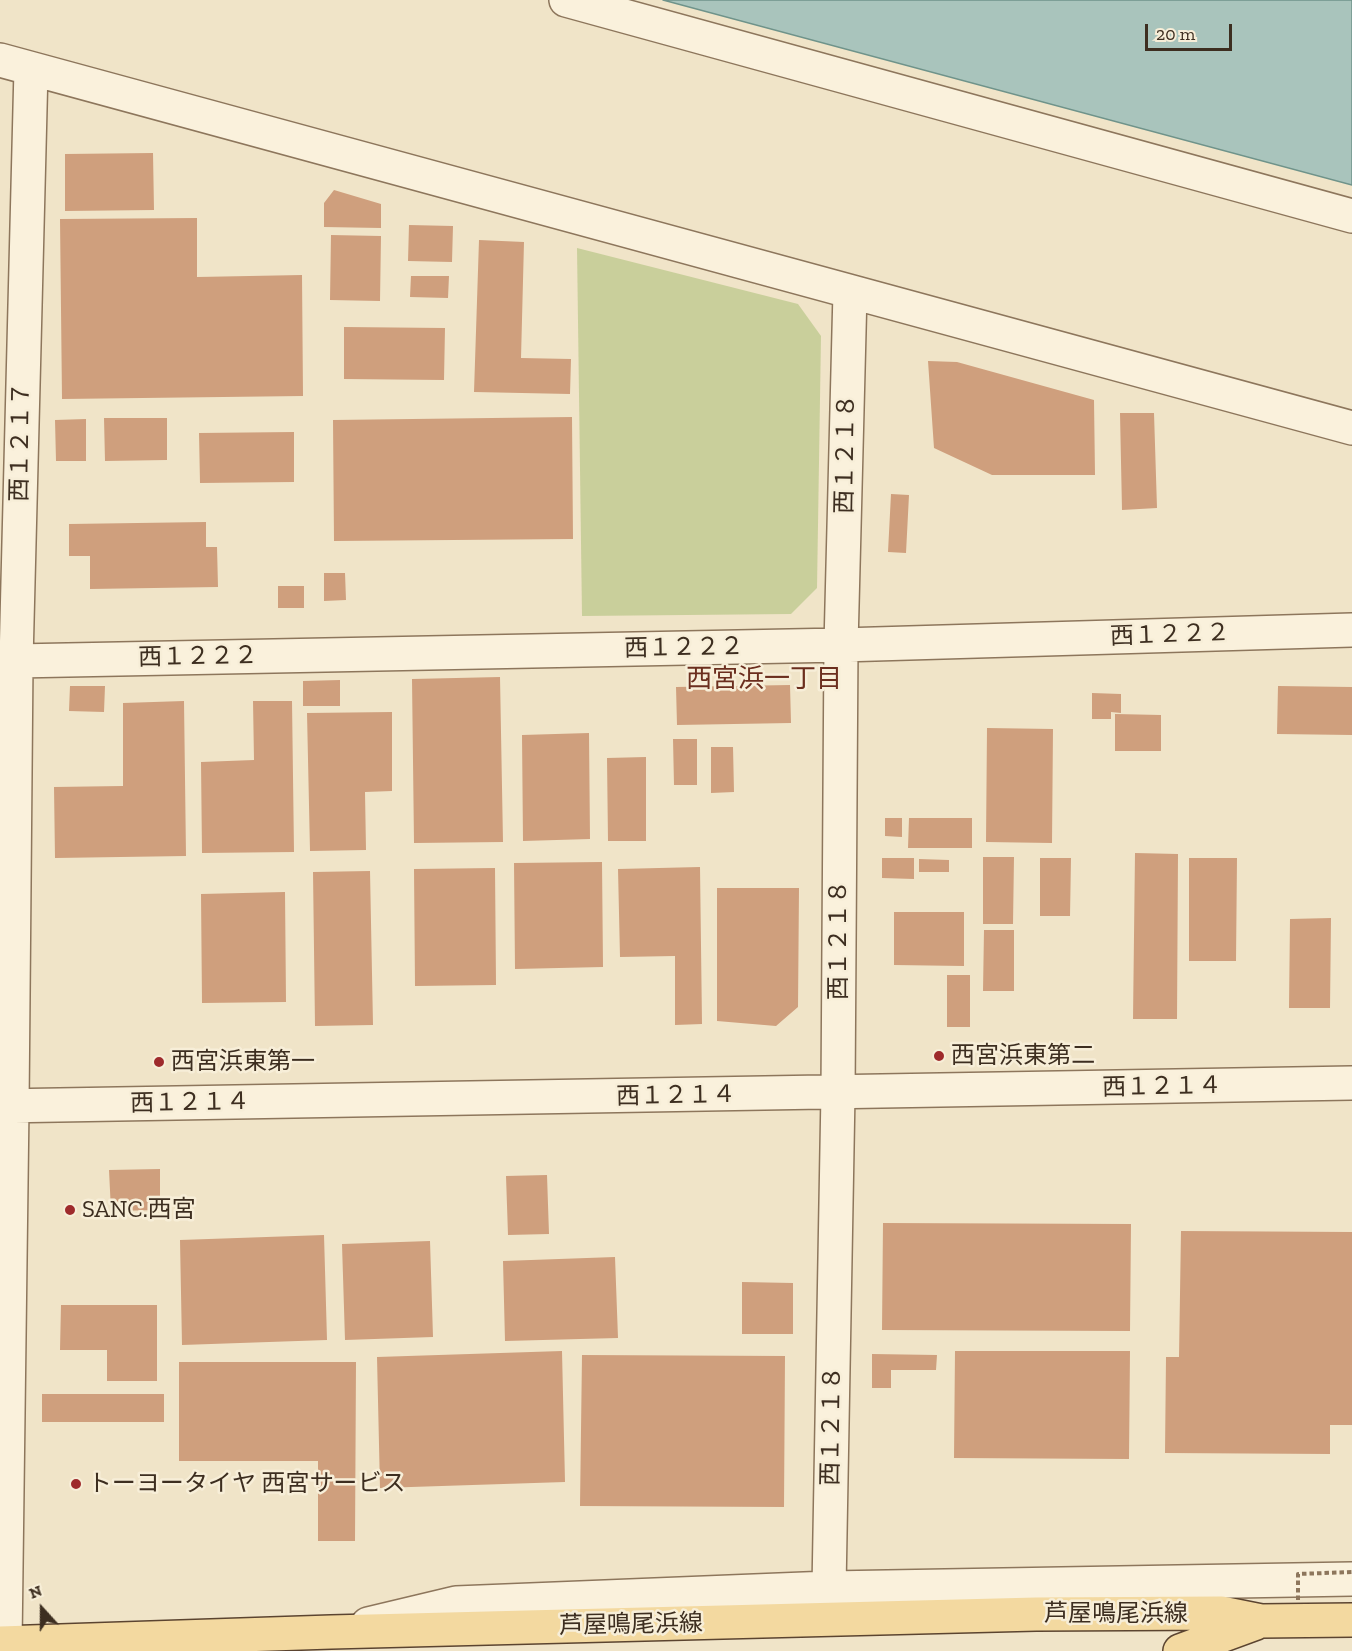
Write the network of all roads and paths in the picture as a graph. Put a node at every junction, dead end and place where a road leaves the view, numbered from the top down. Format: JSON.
{"nodes":[{"id":1,"x":566,"y":0,"type":"edge"},
{"id":2,"x":0,"y":60,"type":"edge"},
{"id":3,"x":31,"y":69,"type":"junction"},
{"id":4,"x":1352,"y":216,"type":"edge"},
{"id":5,"x":850,"y":292,"type":"junction"},
{"id":6,"x":1352,"y":428,"type":"edge"},
{"id":7,"x":1352,"y":630,"type":"edge"},
{"id":8,"x":842,"y":645,"type":"junction"},
{"id":9,"x":16,"y":661,"type":"junction"},
{"id":10,"x":1352,"y":1083,"type":"edge"},
{"id":11,"x":838,"y":1093,"type":"junction"},
{"id":12,"x":6,"y":1106,"type":"edge"},
{"id":13,"x":1352,"y":1572,"type":"edge"},
{"id":14,"x":1352,"y":1579,"type":"edge"},
{"id":15,"x":829,"y":1588,"type":"junction"},
{"id":16,"x":1299,"y":1611,"type":"junction"},
{"id":17,"x":1352,"y":1620,"type":"edge"},
{"id":18,"x":1261,"y":1621,"type":"junction"},
{"id":19,"x":331,"y":1632,"type":"junction"},
{"id":20,"x":2,"y":1643,"type":"edge"},
{"id":21,"x":1180,"y":1651,"type":"edge"}],
"edges":[{"from":1,"to":4,"type":"street"},
{"from":2,"to":3,"type":"street"},
{"from":3,"to":5,"type":"street"},
{"from":3,"to":9,"type":"street","name":"西１２１７"},
{"from":5,"to":6,"type":"street"},
{"from":5,"to":8,"type":"street","name":"西１２１８"},
{"from":7,"to":8,"type":"street","name":"西１２２２"},
{"from":8,"to":9,"type":"street","name":"西１２２２"},
{"from":8,"to":11,"type":"street","name":"西１２１８"},
{"from":9,"to":12,"type":"street","name":"西１２１７"},
{"from":10,"to":11,"type":"street","name":"西１２１４"},
{"from":11,"to":12,"type":"street","name":"西１２１４"},
{"from":11,"to":15,"type":"street","name":"西１２１８"},
{"from":12,"to":20,"type":"street","name":"西１２１７"},
{"from":13,"to":16,"type":"path","bridge":true},
{"from":14,"to":15,"type":"street"},
{"from":15,"to":19,"type":"street"},
{"from":16,"to":17,"type":"main road","name":"芦屋鳴尾浜線"},
{"from":16,"to":18,"type":"main road","name":"芦屋鳴尾浜線"},
{"from":18,"to":19,"type":"main road","name":"芦屋鳴尾浜線"},
{"from":18,"to":21,"type":"main road","name":"芦屋鳴尾浜線"},
{"from":19,"to":20,"type":"main road","name":"芦屋鳴尾浜線"}]}
